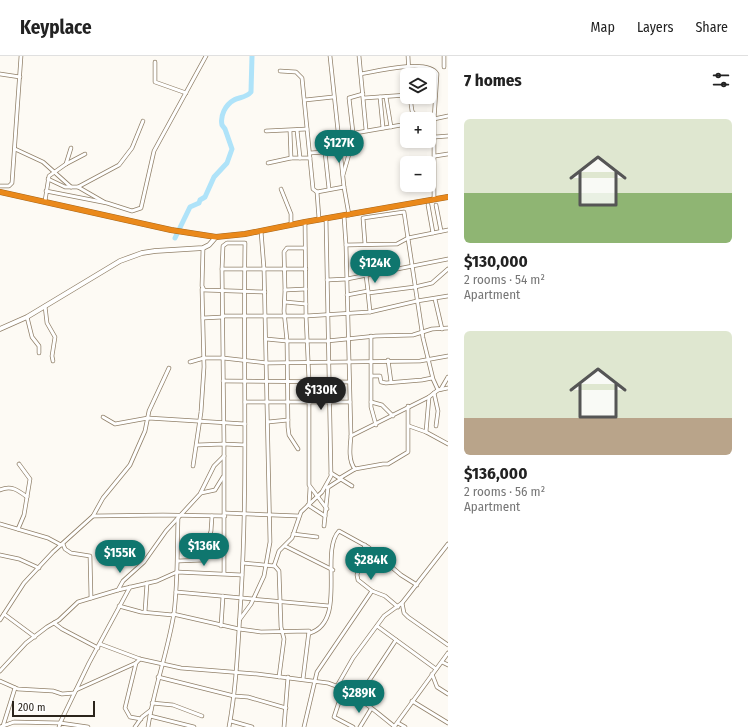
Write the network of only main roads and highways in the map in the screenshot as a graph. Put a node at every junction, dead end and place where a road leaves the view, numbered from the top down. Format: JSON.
{"nodes":[{"id":1,"x":0,"y":192,"type":"edge"},
{"id":2,"x":448,"y":197,"type":"edge"},
{"id":3,"x":216,"y":237,"type":"junction"},
{"id":4,"x":0,"y":328,"type":"edge"}],
"edges":[{"from":1,"to":3,"type":"highway"},
{"from":2,"to":3,"type":"highway"},
{"from":3,"to":4,"type":"main road"}]}
